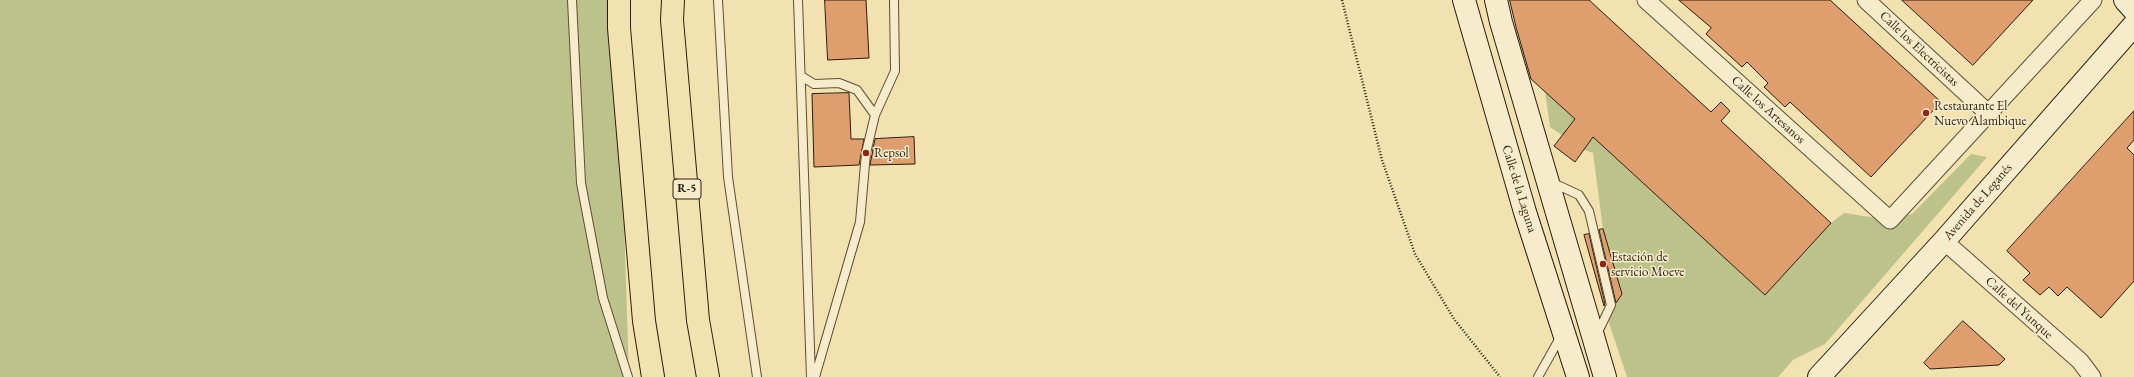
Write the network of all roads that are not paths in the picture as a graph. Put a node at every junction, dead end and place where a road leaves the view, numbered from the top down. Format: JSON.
{"nodes":[{"id":1,"x":572,"y":0,"type":"edge"},
{"id":2,"x":619,"y":0,"type":"edge"},
{"id":3,"x":672,"y":0,"type":"edge"},
{"id":4,"x":718,"y":0,"type":"edge"},
{"id":5,"x":798,"y":0,"type":"edge"},
{"id":6,"x":894,"y":0,"type":"edge"},
{"id":7,"x":1464,"y":0,"type":"edge"},
{"id":8,"x":1496,"y":0,"type":"edge"},
{"id":9,"x":1646,"y":0,"type":"edge"},
{"id":10,"x":1866,"y":0,"type":"edge"},
{"id":11,"x":2125,"y":0,"type":"edge"},
{"id":12,"x":2088,"y":2,"type":"edge"},
{"id":13,"x":2134,"y":10,"type":"edge"},
{"id":14,"x":2134,"y":25,"type":"edge"},
{"id":15,"x":800,"y":76,"type":"junction"},
{"id":16,"x":1989,"y":114,"type":"junction"},
{"id":17,"x":875,"y":115,"type":"junction"},
{"id":18,"x":1547,"y":180,"type":"junction"},
{"id":19,"x":1944,"y":241,"type":"junction"},
{"id":20,"x":1563,"y":333,"type":"junction"},
{"id":21,"x":1594,"y":340,"type":"junction"},
{"id":22,"x":1604,"y":372,"type":"edge"},
{"id":23,"x":628,"y":377,"type":"edge"},
{"id":24,"x":653,"y":377,"type":"edge"},
{"id":25,"x":708,"y":377,"type":"edge"},
{"id":26,"x":757,"y":377,"type":"edge"},
{"id":27,"x":811,"y":377,"type":"edge"},
{"id":28,"x":815,"y":377,"type":"edge"},
{"id":29,"x":1538,"y":377,"type":"edge"},
{"id":30,"x":1578,"y":377,"type":"edge"},
{"id":31,"x":1819,"y":377,"type":"edge"},
{"id":32,"x":2092,"y":377,"type":"edge"}],
"edges":[{"from":1,"to":23,"type":"lane"},
{"from":2,"to":24,"type":"highway"},
{"from":3,"to":25,"type":"highway","number":"R-5"},
{"from":4,"to":26,"type":"lane"},
{"from":5,"to":15,"type":"lane"},
{"from":6,"to":17,"type":"lane"},
{"from":7,"to":20,"type":"street","name":"Calle de la Laguna"},
{"from":8,"to":18,"type":"street"},
{"from":9,"to":16,"type":"street","name":"Calle los Artesanos"},
{"from":10,"to":16,"type":"street","name":"Calle los Electricistas"},
{"from":11,"to":13,"type":"street"},
{"from":12,"to":16,"type":"street"},
{"from":14,"to":19,"type":"street","name":"Avenida de Leganés"},
{"from":15,"to":17,"type":"lane"},
{"from":15,"to":27,"type":"lane"},
{"from":17,"to":28,"type":"lane"},
{"from":18,"to":21,"type":"street"},
{"from":18,"to":21,"type":"lane"},
{"from":19,"to":31,"type":"street","name":"Avenida de Leganés"},
{"from":19,"to":32,"type":"street","name":"Calle del Yunque"},
{"from":20,"to":29,"type":"lane"},
{"from":20,"to":30,"type":"street","name":"Calle de la Laguna"},
{"from":21,"to":22,"type":"street"}]}
